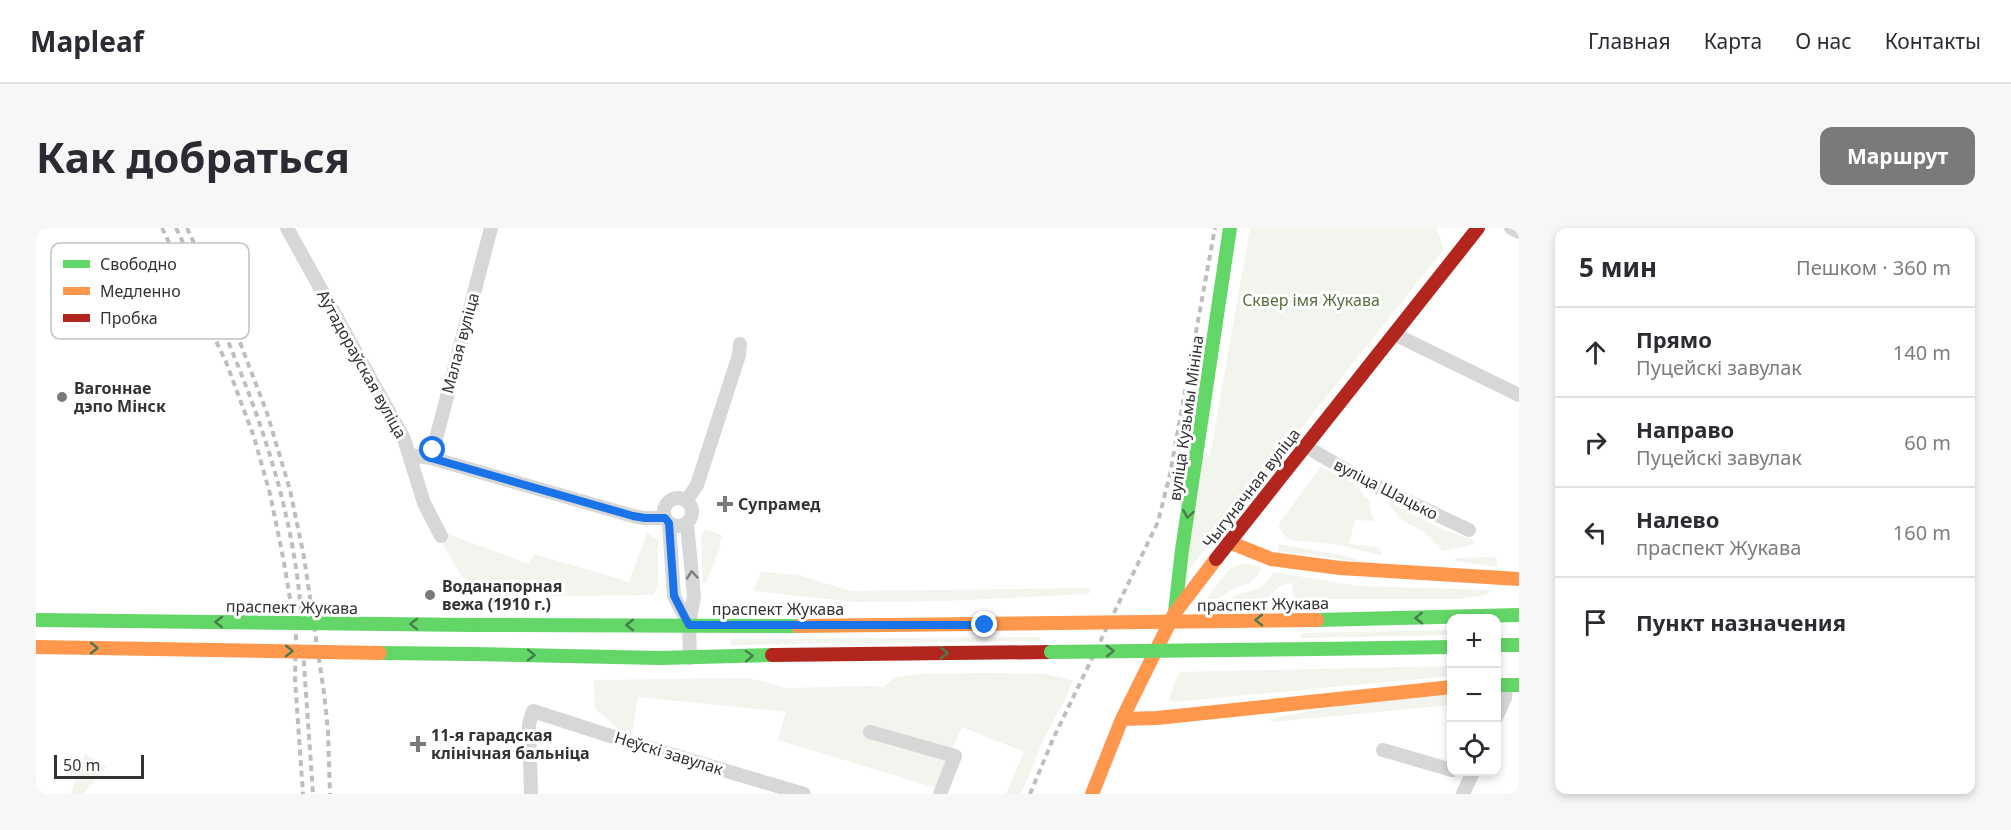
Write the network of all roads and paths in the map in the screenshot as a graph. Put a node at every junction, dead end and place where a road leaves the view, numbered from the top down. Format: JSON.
{"nodes":[{"id":1,"x":286,"y":228,"type":"edge"},
{"id":2,"x":491,"y":228,"type":"edge"},
{"id":3,"x":1230,"y":228,"type":"edge"},
{"id":4,"x":1460,"y":228,"type":"edge"},
{"id":5,"x":1511,"y":228,"type":"edge"},
{"id":6,"x":1475,"y":231,"type":"edge"},
{"id":7,"x":1519,"y":232,"type":"edge"},
{"id":8,"x":1394,"y":334,"type":"junction"},
{"id":9,"x":741,"y":344,"type":"dead end"},
{"id":10,"x":1519,"y":395,"type":"edge"},
{"id":11,"x":1305,"y":446,"type":"junction"},
{"id":12,"x":410,"y":455,"type":"junction"},
{"id":13,"x":431,"y":458,"type":"junction"},
{"id":14,"x":686,"y":501,"type":"junction"},
{"id":15,"x":667,"y":520,"type":"junction"},
{"id":16,"x":687,"y":524,"type":"junction"},
{"id":17,"x":1469,"y":530,"type":"dead end"},
{"id":18,"x":441,"y":536,"type":"dead end"},
{"id":19,"x":1229,"y":542,"type":"junction"},
{"id":20,"x":1519,"y":579,"type":"edge"},
{"id":21,"x":1174,"y":614,"type":"junction"},
{"id":22,"x":1519,"y":615,"type":"edge"},
{"id":23,"x":36,"y":620,"type":"edge"},
{"id":24,"x":689,"y":625,"type":"junction"},
{"id":25,"x":1501,"y":645,"type":"edge"},
{"id":26,"x":1519,"y":645,"type":"edge"},
{"id":27,"x":36,"y":647,"type":"edge"},
{"id":28,"x":1447,"y":647,"type":"edge"},
{"id":29,"x":690,"y":658,"type":"junction"},
{"id":30,"x":1507,"y":685,"type":"edge"},
{"id":31,"x":1447,"y":688,"type":"edge"},
{"id":32,"x":1501,"y":708,"type":"edge"},
{"id":33,"x":1122,"y":719,"type":"junction"},
{"id":34,"x":870,"y":732,"type":"dead end"},
{"id":35,"x":1383,"y":750,"type":"dead end"},
{"id":36,"x":1447,"y":769,"type":"edge"},
{"id":37,"x":1466,"y":776,"type":"edge"},
{"id":38,"x":531,"y":794,"type":"edge"},
{"id":39,"x":804,"y":794,"type":"edge"},
{"id":40,"x":940,"y":794,"type":"edge"},
{"id":41,"x":1092,"y":794,"type":"edge"},
{"id":42,"x":1463,"y":794,"type":"edge"}],
"edges":[{"from":1,"to":12,"type":"street","name":"Аўтадораўская вуліца"},
{"from":2,"to":13,"type":"street","name":"Малая вуліца"},
{"from":3,"to":21,"type":"main road","name":"вуліца Кузьмы Мініна","one_way":true},
{"from":4,"to":6,"type":"main road"},
{"from":5,"to":7,"type":"street"},
{"from":6,"to":8,"type":"main road","name":"Чыгуначная вуліца"},
{"from":8,"to":10,"type":"street"},
{"from":8,"to":11,"type":"main road","name":"Чыгуначная вуліца"},
{"from":9,"to":14,"type":"street"},
{"from":11,"to":17,"type":"street","name":"вуліца Шацько"},
{"from":11,"to":19,"type":"main road","name":"Чыгуначная вуліца"},
{"from":12,"to":13,"type":"street"},
{"from":12,"to":18,"type":"street","name":"Аўтадораўская вуліца"},
{"from":13,"to":15,"type":"street"},
{"from":14,"to":15,"type":"street"},
{"from":14,"to":16,"type":"street"},
{"from":15,"to":16,"type":"street"},
{"from":15,"to":24,"type":"street"},
{"from":24,"to":16,"type":"street","one_way":true},
{"from":19,"to":20,"type":"main road"},
{"from":19,"to":21,"type":"main road","name":"Чыгуначная вуліца"},
{"from":21,"to":33,"type":"main road","name":"Чыгуначная вуліца"},
{"from":22,"to":24,"type":"main road","name":"праспект Жукава","one_way":true,"bridge":true},
{"from":24,"to":23,"type":"main road","name":"праспект Жукава","one_way":true,"bridge":true},
{"from":24,"to":29,"type":"street"},
{"from":25,"to":26,"type":"main road"},
{"from":27,"to":29,"type":"main road","one_way":true,"bridge":true},
{"from":29,"to":28,"type":"main road","one_way":true,"bridge":true},
{"from":30,"to":32,"type":"street"},
{"from":31,"to":33,"type":"main road"},
{"from":33,"to":41,"type":"main road","name":"Чыгуначная вуліца"},
{"from":34,"to":40,"type":"street"},
{"from":35,"to":36,"type":"street"},
{"from":37,"to":42,"type":"street"},
{"from":38,"to":39,"type":"street","name":"Неўскі завулак"}]}
